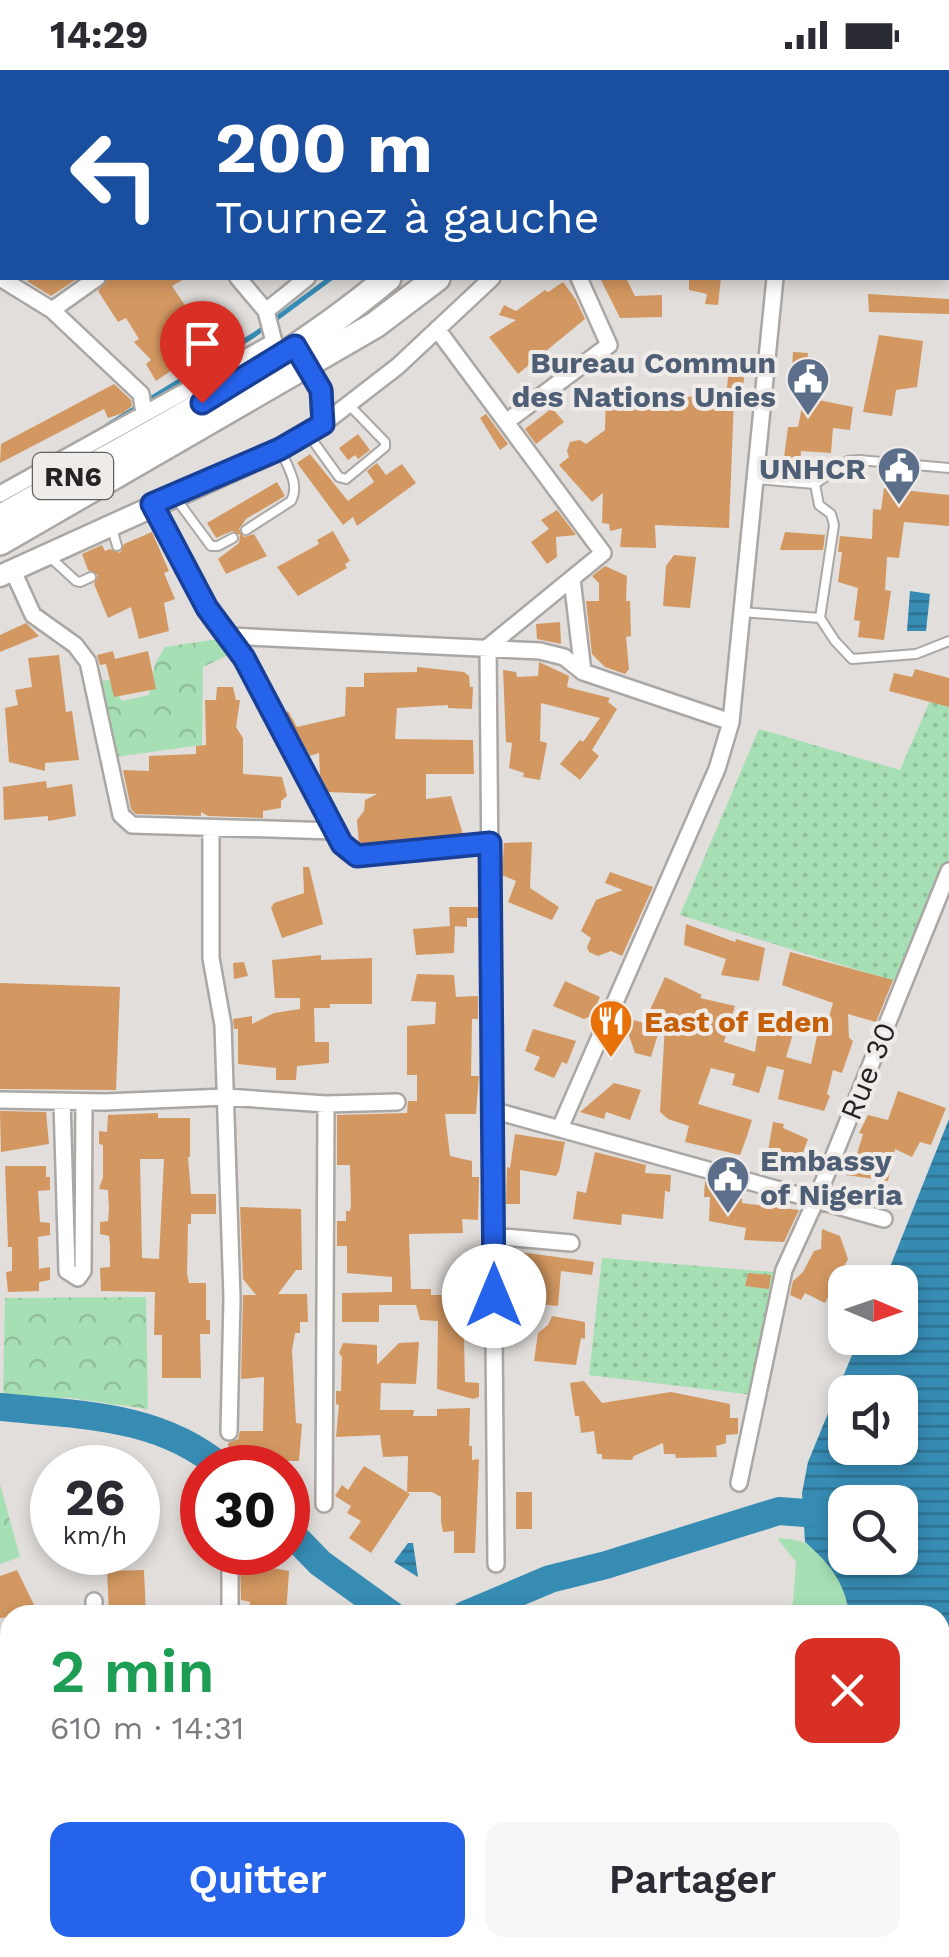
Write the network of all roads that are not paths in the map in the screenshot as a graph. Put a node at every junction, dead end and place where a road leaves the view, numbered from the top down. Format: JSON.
{"nodes":[{"id":1,"x":3,"y":280,"type":"edge"},
{"id":2,"x":95,"y":280,"type":"edge"},
{"id":3,"x":240,"y":280,"type":"edge"},
{"id":4,"x":305,"y":280,"type":"edge"},
{"id":5,"x":385,"y":280,"type":"edge"},
{"id":6,"x":434,"y":280,"type":"edge"},
{"id":7,"x":490,"y":280,"type":"edge"},
{"id":8,"x":580,"y":280,"type":"edge"},
{"id":9,"x":775,"y":280,"type":"edge"},
{"id":10,"x":52,"y":310,"type":"junction"},
{"id":11,"x":266,"y":312,"type":"junction"},
{"id":12,"x":437,"y":329,"type":"junction"},
{"id":13,"x":292,"y":351,"type":"junction"},
{"id":14,"x":350,"y":406,"type":"junction"},
{"id":15,"x":144,"y":413,"type":"junction"},
{"id":16,"x":506,"y":422,"type":"junction"},
{"id":17,"x":316,"y":429,"type":"junction"},
{"id":18,"x":280,"y":449,"type":"junction"},
{"id":19,"x":949,"y":468,"type":"edge"},
{"id":20,"x":756,"y":479,"type":"junction"},
{"id":21,"x":815,"y":484,"type":"junction"},
{"id":22,"x":0,"y":494,"type":"edge"},
{"id":23,"x":173,"y":495,"type":"junction"},
{"id":24,"x":152,"y":504,"type":"junction"},
{"id":25,"x":0,"y":518,"type":"edge"},
{"id":26,"x":111,"y":524,"type":"junction"},
{"id":27,"x":246,"y":530,"type":"dead end"},
{"id":28,"x":232,"y":538,"type":"dead end"},
{"id":29,"x":0,"y":542,"type":"edge"},
{"id":30,"x":118,"y":546,"type":"dead end"},
{"id":31,"x":48,"y":554,"type":"junction"},
{"id":32,"x":6,"y":574,"type":"edge"},
{"id":33,"x":91,"y":577,"type":"dead end"},
{"id":34,"x":572,"y":579,"type":"junction"},
{"id":35,"x":742,"y":612,"type":"junction"},
{"id":36,"x":820,"y":618,"type":"junction"},
{"id":37,"x":230,"y":636,"type":"junction"},
{"id":38,"x":949,"y":641,"type":"edge"},
{"id":39,"x":488,"y":647,"type":"junction"},
{"id":40,"x":583,"y":672,"type":"junction"},
{"id":41,"x":731,"y":722,"type":"junction"},
{"id":42,"x":211,"y":828,"type":"junction"},
{"id":43,"x":335,"y":832,"type":"junction"},
{"id":44,"x":490,"y":843,"type":"junction"},
{"id":45,"x":949,"y":871,"type":"edge"},
{"id":46,"x":226,"y":1097,"type":"junction"},
{"id":47,"x":0,"y":1100,"type":"edge"},
{"id":48,"x":62,"y":1102,"type":"junction"},
{"id":49,"x":84,"y":1102,"type":"junction"},
{"id":50,"x":398,"y":1102,"type":"dead end"},
{"id":51,"x":326,"y":1104,"type":"junction"},
{"id":52,"x":492,"y":1110,"type":"junction"},
{"id":53,"x":560,"y":1128,"type":"junction"},
{"id":54,"x":816,"y":1200,"type":"junction"},
{"id":55,"x":65,"y":1203,"type":"junction"},
{"id":56,"x":83,"y":1204,"type":"junction"},
{"id":57,"x":884,"y":1219,"type":"dead end"},
{"id":58,"x":493,"y":1236,"type":"junction"},
{"id":59,"x":571,"y":1243,"type":"dead end"},
{"id":60,"x":230,"y":1432,"type":"dead end"},
{"id":61,"x":739,"y":1483,"type":"dead end"},
{"id":62,"x":324,"y":1504,"type":"dead end"},
{"id":63,"x":496,"y":1564,"type":"dead end"},
{"id":64,"x":230,"y":1575,"type":"edge"},
{"id":65,"x":230,"y":1605,"type":"edge"}],
"edges":[{"from":1,"to":10,"type":"street"},
{"from":2,"to":10,"type":"street"},
{"from":3,"to":11,"type":"street"},
{"from":4,"to":11,"type":"street"},
{"from":5,"to":13,"type":"highway","number":"RN6"},
{"from":6,"to":13,"type":"highway","number":"RN6"},
{"from":7,"to":12,"type":"street"},
{"from":8,"to":16,"type":"street"},
{"from":9,"to":20,"type":"street"},
{"from":10,"to":15,"type":"street"},
{"from":11,"to":13,"type":"street"},
{"from":12,"to":14,"type":"street"},
{"from":12,"to":16,"type":"street"},
{"from":13,"to":15,"type":"street"},
{"from":13,"to":17,"type":"main road"},
{"from":13,"to":25,"type":"highway","number":"RN6"},
{"from":13,"to":29,"type":"highway","number":"RN6"},
{"from":14,"to":17,"type":"street"},
{"from":14,"to":17,"type":"lane"},
{"from":15,"to":22,"type":"street"},
{"from":16,"to":34,"type":"street"},
{"from":17,"to":18,"type":"main road"},
{"from":18,"to":23,"type":"main road"},
{"from":18,"to":27,"type":"lane"},
{"from":19,"to":21,"type":"lane"},
{"from":20,"to":21,"type":"lane"},
{"from":20,"to":35,"type":"street"},
{"from":21,"to":36,"type":"lane"},
{"from":23,"to":24,"type":"main road"},
{"from":23,"to":28,"type":"lane"},
{"from":24,"to":26,"type":"main road"},
{"from":24,"to":37,"type":"street"},
{"from":26,"to":30,"type":"lane"},
{"from":26,"to":31,"type":"main road"},
{"from":31,"to":32,"type":"main road"},
{"from":31,"to":33,"type":"lane"},
{"from":32,"to":42,"type":"street"},
{"from":34,"to":39,"type":"street"},
{"from":34,"to":40,"type":"street"},
{"from":35,"to":36,"type":"lane"},
{"from":35,"to":41,"type":"street"},
{"from":36,"to":38,"type":"lane"},
{"from":37,"to":39,"type":"street"},
{"from":37,"to":43,"type":"street"},
{"from":39,"to":40,"type":"street"},
{"from":39,"to":44,"type":"street"},
{"from":40,"to":41,"type":"street"},
{"from":41,"to":53,"type":"street"},
{"from":42,"to":43,"type":"street"},
{"from":42,"to":46,"type":"street"},
{"from":43,"to":44,"type":"street"},
{"from":44,"to":52,"type":"street"},
{"from":45,"to":54,"type":"street","name":"Rue 30"},
{"from":46,"to":49,"type":"street"},
{"from":46,"to":51,"type":"street"},
{"from":46,"to":60,"type":"street"},
{"from":47,"to":48,"type":"street"},
{"from":48,"to":49,"type":"street"},
{"from":48,"to":55,"type":"street"},
{"from":49,"to":56,"type":"street"},
{"from":50,"to":51,"type":"street"},
{"from":51,"to":62,"type":"street"},
{"from":52,"to":53,"type":"street"},
{"from":52,"to":58,"type":"street"},
{"from":53,"to":54,"type":"street"},
{"from":54,"to":57,"type":"street"},
{"from":54,"to":61,"type":"street","name":"Rue 30"},
{"from":55,"to":56,"type":"street"},
{"from":55,"to":56,"type":"street"},
{"from":58,"to":59,"type":"street"},
{"from":58,"to":63,"type":"street"},
{"from":64,"to":65,"type":"street"}]}
